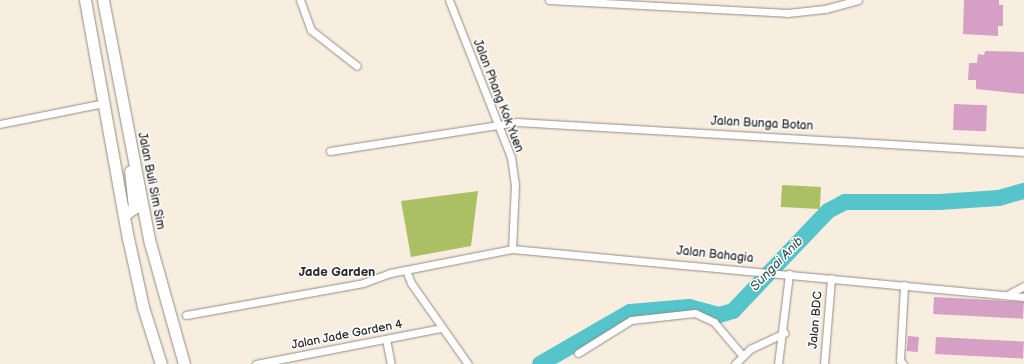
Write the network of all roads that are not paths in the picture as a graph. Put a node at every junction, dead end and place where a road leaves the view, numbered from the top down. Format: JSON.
{"nodes":[{"id":1,"x":85,"y":0,"type":"edge"},
{"id":2,"x":89,"y":0,"type":"edge"},
{"id":3,"x":103,"y":0,"type":"edge"},
{"id":4,"x":110,"y":0,"type":"edge"},
{"id":5,"x":300,"y":0,"type":"edge"},
{"id":6,"x":450,"y":0,"type":"edge"},
{"id":7,"x":549,"y":0,"type":"edge"},
{"id":8,"x":858,"y":0,"type":"edge"},
{"id":9,"x":90,"y":31,"type":"junction"},
{"id":10,"x":109,"y":32,"type":"junction"},
{"id":11,"x":357,"y":66,"type":"dead end"},
{"id":12,"x":104,"y":103,"type":"junction"},
{"id":13,"x":0,"y":124,"type":"edge"},
{"id":14,"x":499,"y":125,"type":"junction"},
{"id":15,"x":131,"y":146,"type":"junction"},
{"id":16,"x":330,"y":151,"type":"dead end"},
{"id":17,"x":1024,"y":152,"type":"edge"},
{"id":18,"x":124,"y":215,"type":"junction"},
{"id":19,"x":512,"y":249,"type":"junction"},
{"id":20,"x":406,"y":270,"type":"junction"},
{"id":21,"x":790,"y":274,"type":"junction"},
{"id":22,"x":831,"y":278,"type":"junction"},
{"id":23,"x":904,"y":285,"type":"junction"},
{"id":24,"x":1024,"y":286,"type":"edge"},
{"id":25,"x":1007,"y":295,"type":"junction"},
{"id":26,"x":1024,"y":296,"type":"edge"},
{"id":27,"x":186,"y":315,"type":"dead end"},
{"id":28,"x":441,"y":328,"type":"junction"},
{"id":29,"x":784,"y":333,"type":"junction"},
{"id":30,"x":386,"y":339,"type":"junction"},
{"id":31,"x":578,"y":353,"type":"dead end"},
{"id":32,"x":742,"y":355,"type":"junction"},
{"id":33,"x":161,"y":364,"type":"edge"},
{"id":34,"x":184,"y":364,"type":"edge"},
{"id":35,"x":256,"y":364,"type":"edge"},
{"id":36,"x":391,"y":364,"type":"edge"},
{"id":37,"x":468,"y":364,"type":"edge"},
{"id":38,"x":736,"y":364,"type":"edge"},
{"id":39,"x":778,"y":364,"type":"edge"},
{"id":40,"x":824,"y":364,"type":"edge"},
{"id":41,"x":902,"y":364,"type":"edge"}],
"edges":[{"from":1,"to":9,"type":"main road"},
{"from":2,"to":9,"type":"main road"},
{"from":3,"to":10,"type":"main road","name":"Jalan Buli Sim Sim"},
{"from":4,"to":10,"type":"main road"},
{"from":5,"to":11,"type":"street"},
{"from":6,"to":14,"type":"street","name":"Jalan Phang Kok Yuen"},
{"from":7,"to":8,"type":"street"},
{"from":9,"to":12,"type":"main road"},
{"from":10,"to":15,"type":"main road","name":"Jalan Buli Sim Sim"},
{"from":12,"to":13,"type":"street"},
{"from":12,"to":18,"type":"main road"},
{"from":14,"to":16,"type":"street","name":"Jalan Bunga Botan"},
{"from":14,"to":17,"type":"street","name":"Jalan Bunga Botan"},
{"from":14,"to":19,"type":"street","name":"Jalan Phang Kok Yuen"},
{"from":15,"to":18,"type":"main road"},
{"from":15,"to":34,"type":"main road","name":"Jalan Buli Sim Sim"},
{"from":18,"to":33,"type":"main road"},
{"from":19,"to":20,"type":"street","name":"Jalan Bahagia"},
{"from":19,"to":21,"type":"street","name":"Jalan Bahagia"},
{"from":20,"to":27,"type":"street","name":"Jalan Bahagia"},
{"from":20,"to":28,"type":"street"},
{"from":21,"to":22,"type":"street","name":"Jalan Bahagia"},
{"from":21,"to":29,"type":"street"},
{"from":22,"to":23,"type":"street","name":"Jalan Bahagia"},
{"from":22,"to":40,"type":"street","name":"Jalan BDC"},
{"from":23,"to":25,"type":"street","name":"Jalan Bahagia"},
{"from":23,"to":41,"type":"street"},
{"from":24,"to":25,"type":"street"},
{"from":25,"to":26,"type":"street","name":"Jalan Bahagia"},
{"from":28,"to":30,"type":"street","name":"Jalan Jade Garden 4"},
{"from":28,"to":37,"type":"street"},
{"from":29,"to":32,"type":"street"},
{"from":29,"to":39,"type":"street"},
{"from":30,"to":35,"type":"street","name":"Jalan Jade Garden 4"},
{"from":30,"to":36,"type":"street"},
{"from":31,"to":32,"type":"street"},
{"from":32,"to":38,"type":"street"}]}
